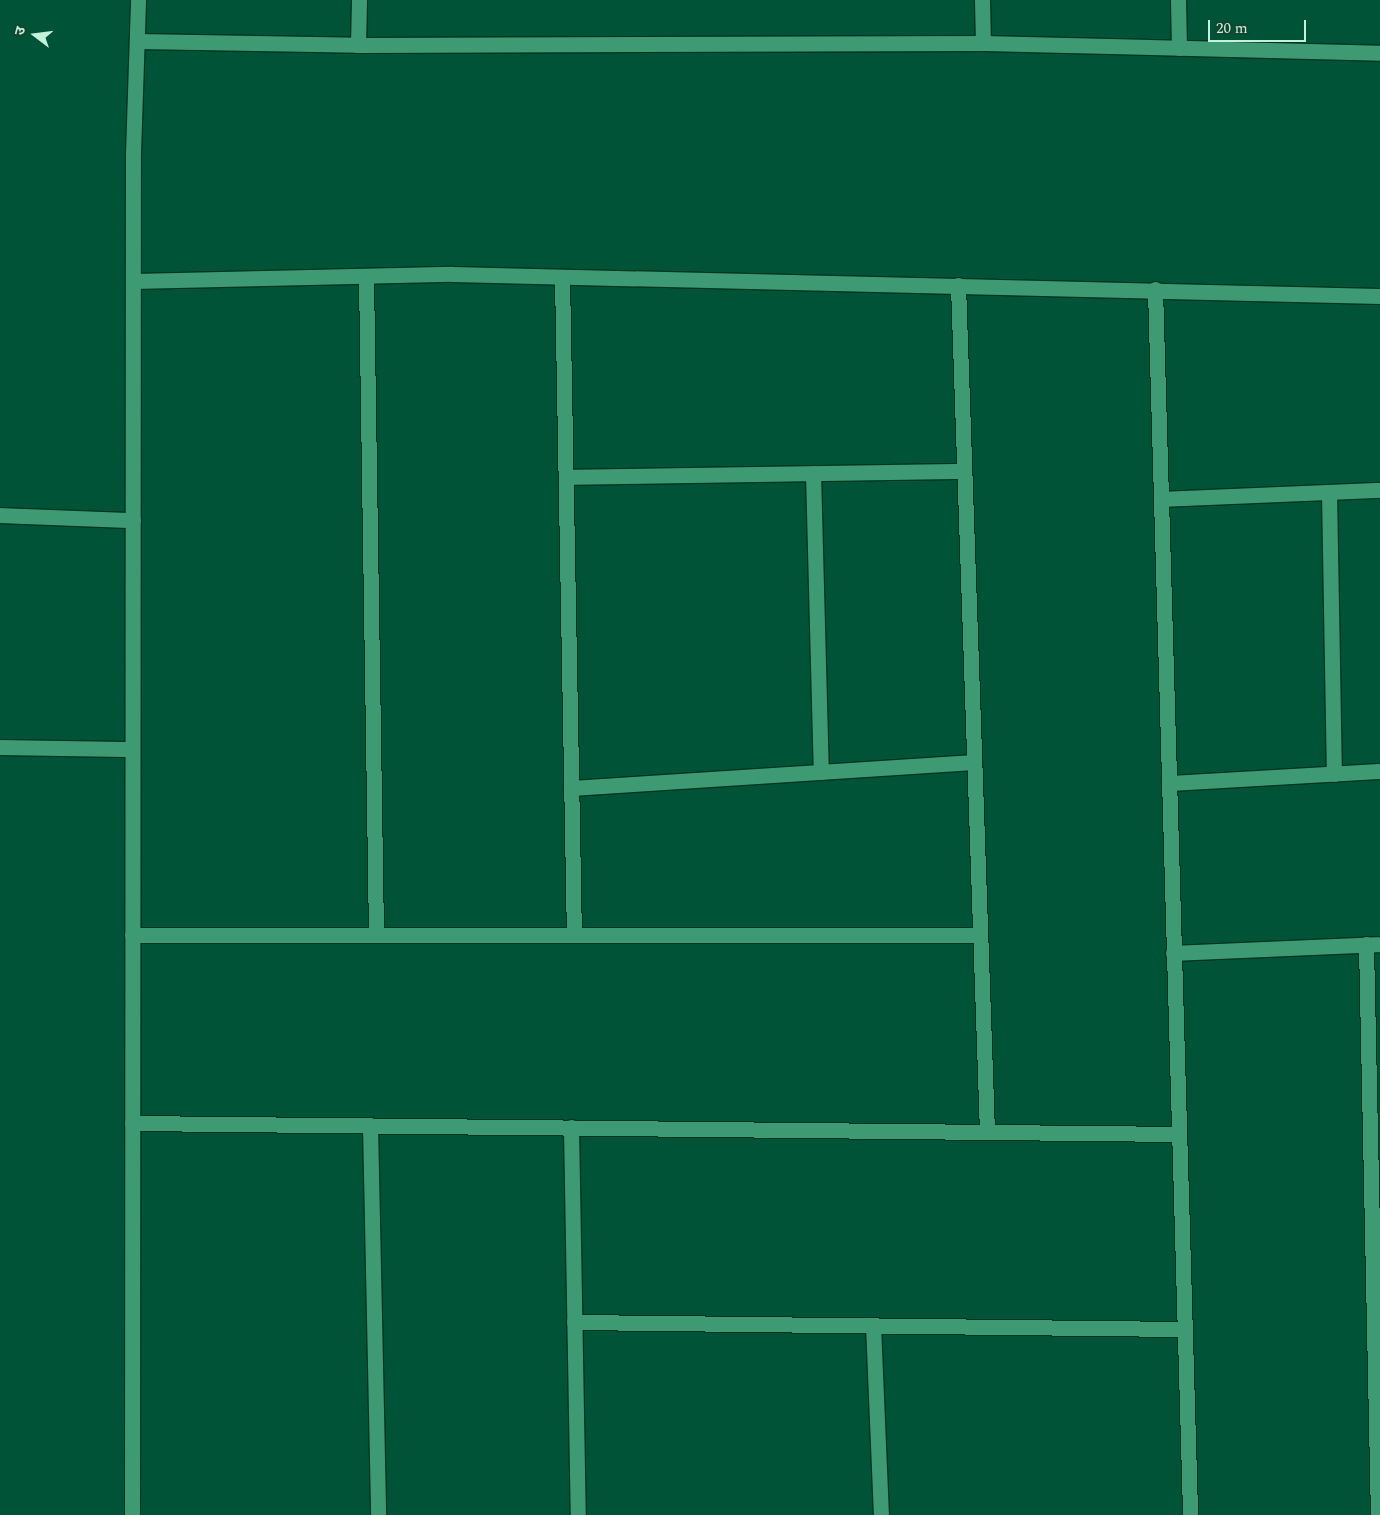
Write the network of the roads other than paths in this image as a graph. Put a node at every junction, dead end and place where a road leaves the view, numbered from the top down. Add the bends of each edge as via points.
1 (138, 0) edge
2 (358, 0) edge
3 (982, 0) edge
4 (1178, 0) edge
5 (138, 41) junction
6 (983, 43) junction
7 (358, 45) junction
8 (1178, 48) junction
9 (1380, 53) edge
10 (366, 276) junction
11 (562, 277) junction
12 (133, 281) junction
13 (958, 285) junction
14 (1155, 289) junction
15 (1380, 296) edge
16 (964, 471) junction
17 (813, 473) junction
18 (566, 477) junction
19 (1380, 490) edge
20 (1329, 492) junction
21 (1161, 499) junction
22 (0, 515) edge
23 (133, 520) junction
24 (0, 747) edge
25 (132, 750) junction
26 (974, 762) junction
27 (1380, 771) edge
28 (821, 772) junction
29 (1334, 774) junction
30 (1168, 783) junction
31 (571, 788) junction
32 (132, 935) junction
33 (574, 935) junction
34 (376, 936) junction
35 (980, 936) junction
36 (1373, 944) edge
37 (1173, 953) junction
38 (1375, 1122) edge
39 (132, 1123) junction
40 (370, 1125) junction
41 (571, 1127) junction
42 (987, 1131) junction
43 (1178, 1134) junction
44 (574, 1322) junction
45 (873, 1326) junction
46 (1184, 1329) junction
47 (1377, 1329) edge
48 (132, 1515) edge
49 (378, 1515) edge
50 (578, 1515) edge
51 (881, 1515) edge
52 (1190, 1515) edge
53 (1378, 1515) edge

1 - 5 street
2 - 7 street
3 - 6 street
4 - 8 street
5 - 7 street
5 - 12 street
6 - 7 street
6 - 8 street
8 - 9 street
10 - 11 street
10 - 12 street
10 - 34 street
11 - 13 street
11 - 18 street
12 - 23 street
13 - 14 street
13 - 16 street
14 - 15 street
14 - 21 street
16 - 17 street
16 - 26 street
17 - 18 street
17 - 28 street
18 - 31 street
19 - 20 street
20 - 21 street
20 - 29 street
21 - 30 street
22 - 23 street
23 - 25 street
24 - 25 street
25 - 32 street
26 - 28 street
26 - 35 street
27 - 29 street
28 - 31 street
29 - 30 street
30 - 37 street
31 - 33 street
32 - 34 street
32 - 39 street
33 - 34 street
33 - 35 street
35 - 42 street
36 - 37 street
36 - 38 street
37 - 43 street
38 - 47 street
39 - 40 street
39 - 48 street
40 - 41 street
40 - 49 street
41 - 42 street
41 - 44 street
42 - 43 street
43 - 46 street
44 - 45 street
44 - 50 street
45 - 46 street
45 - 51 street
46 - 52 street
47 - 53 street

